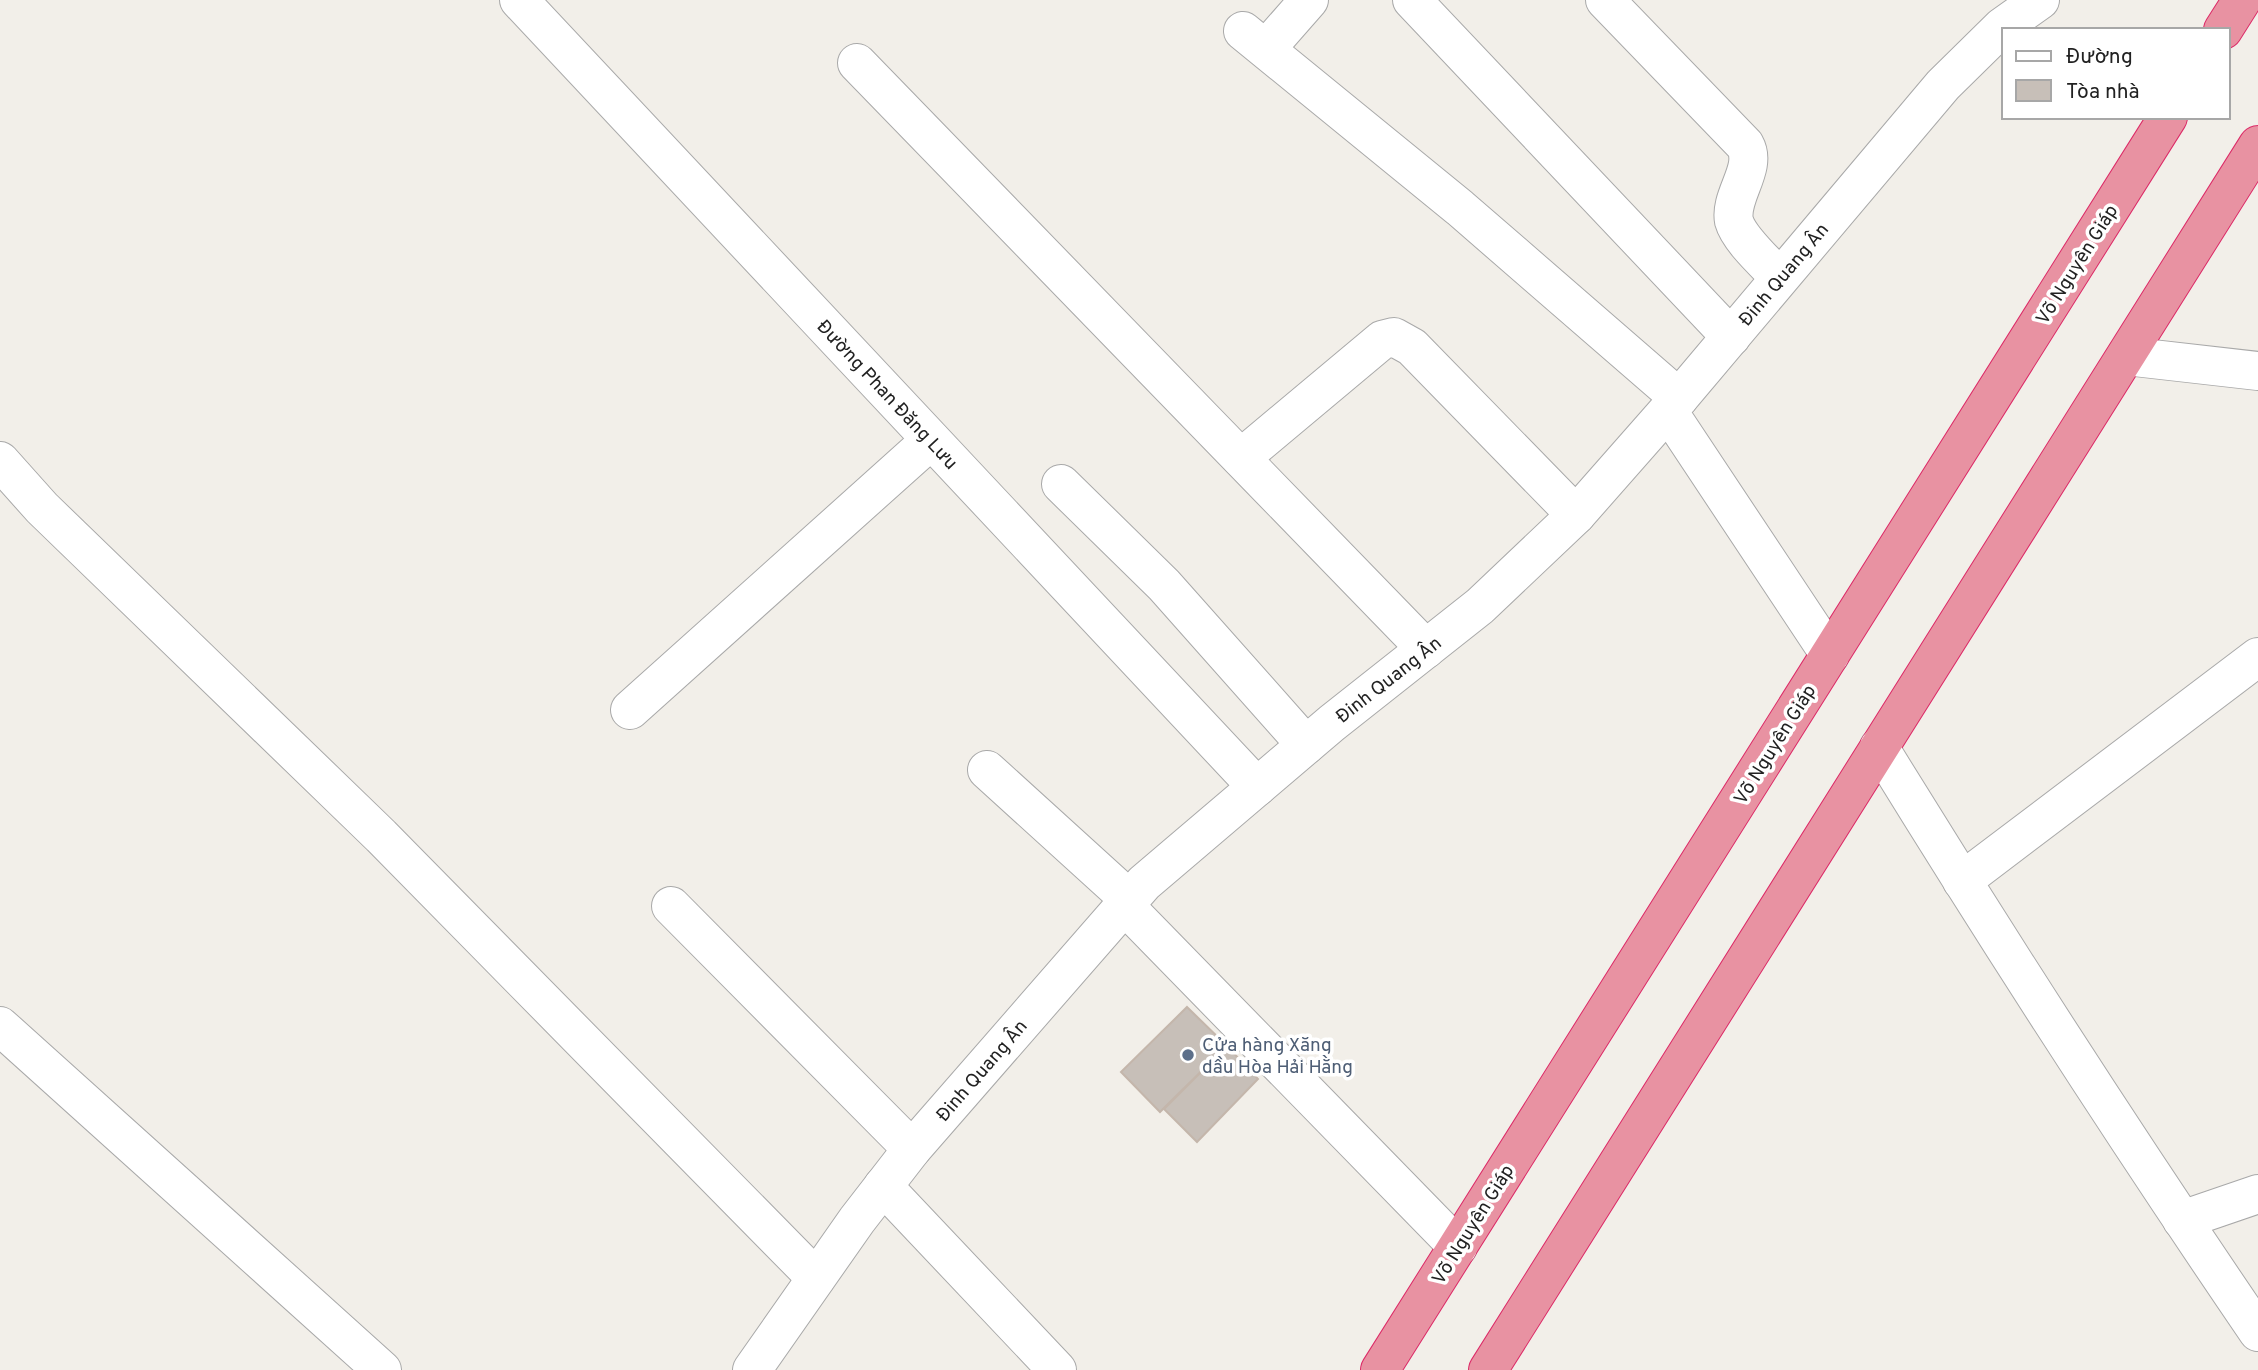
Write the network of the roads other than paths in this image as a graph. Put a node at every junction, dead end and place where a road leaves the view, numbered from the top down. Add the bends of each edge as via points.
1 (519, 0) edge
2 (1309, 0) edge
3 (1412, 0) edge
4 (1605, 0) edge
5 (2040, 0) edge
6 (2242, 0) edge
7 (2224, 28) edge
8 (857, 63) dead end
9 (2167, 119) edge
10 (2258, 145) edge
11 (1779, 277) junction
12 (1731, 337) junction
13 (2126, 356) junction
14 (2258, 371) edge
15 (1673, 404) junction
16 (931, 440) junction
17 (1241, 458) junction
18 (0, 461) edge
19 (1061, 484) dead end
20 (1576, 515) junction
21 (1426, 649) junction
22 (1830, 655) junction
23 (2258, 657) edge
24 (630, 710) dead end
25 (1306, 745) junction
26 (1879, 747) junction
27 (987, 770) dead end
28 (1257, 787) junction
29 (1962, 881) junction
30 (1126, 902) junction
31 (671, 906) dead end
32 (0, 1026) edge
33 (912, 1149) junction
34 (883, 1186) junction
35 (2258, 1194) edge
36 (2182, 1220) junction
37 (1458, 1247) junction
38 (816, 1278) junction
39 (2258, 1332) edge
40 (382, 1370) edge
41 (752, 1370) edge
42 (1058, 1370) edge
43 (1380, 1370) edge
44 (1488, 1370) edge

1 - 16 street, Đường Phan Đăng Lưu
2 - 15 street via 1255,40 1460,208
3 - 12 street
4 - 11 street via 1745,145 1747,165 1734,220
5 - 11 street, Đinh Quang Ân via 2002,27 1943,85
6 - 7 highway
8 - 17 street
9 - 22 highway, Võ Nguyên Giáp
10 - 13 highway
11 - 12 street, Đinh Quang Ân
12 - 15 street, Đinh Quang Ân
13 - 14 street
13 - 26 highway
15 - 20 street, Đinh Quang Ân
15 - 22 street
16 - 24 street
16 - 28 street, Đường Phan Đăng Lưu
17 - 20 street via 1382,340 1394,337 1412,347
17 - 21 street
18 - 38 street via 42,508 382,836
19 - 25 street via 1164,585
20 - 21 street, Đinh Quang Ân via 1480,606
21 - 25 street, Đinh Quang Ân
22 - 37 highway, Võ Nguyên Giáp
23 - 29 street
25 - 28 street, Đinh Quang Ân
26 - 29 street
26 - 44 highway
27 - 30 street
28 - 30 street, Đinh Quang Ân
29 - 36 street
30 - 33 street, Đinh Quang Ân
30 - 37 street
31 - 33 street
32 - 40 street
33 - 34 street, Đinh Quang Ân
34 - 38 street, Đinh Quang Ân
34 - 42 street
35 - 36 street
36 - 39 street
37 - 43 highway, Võ Nguyên Giáp
38 - 41 street, Đinh Quang Ân

